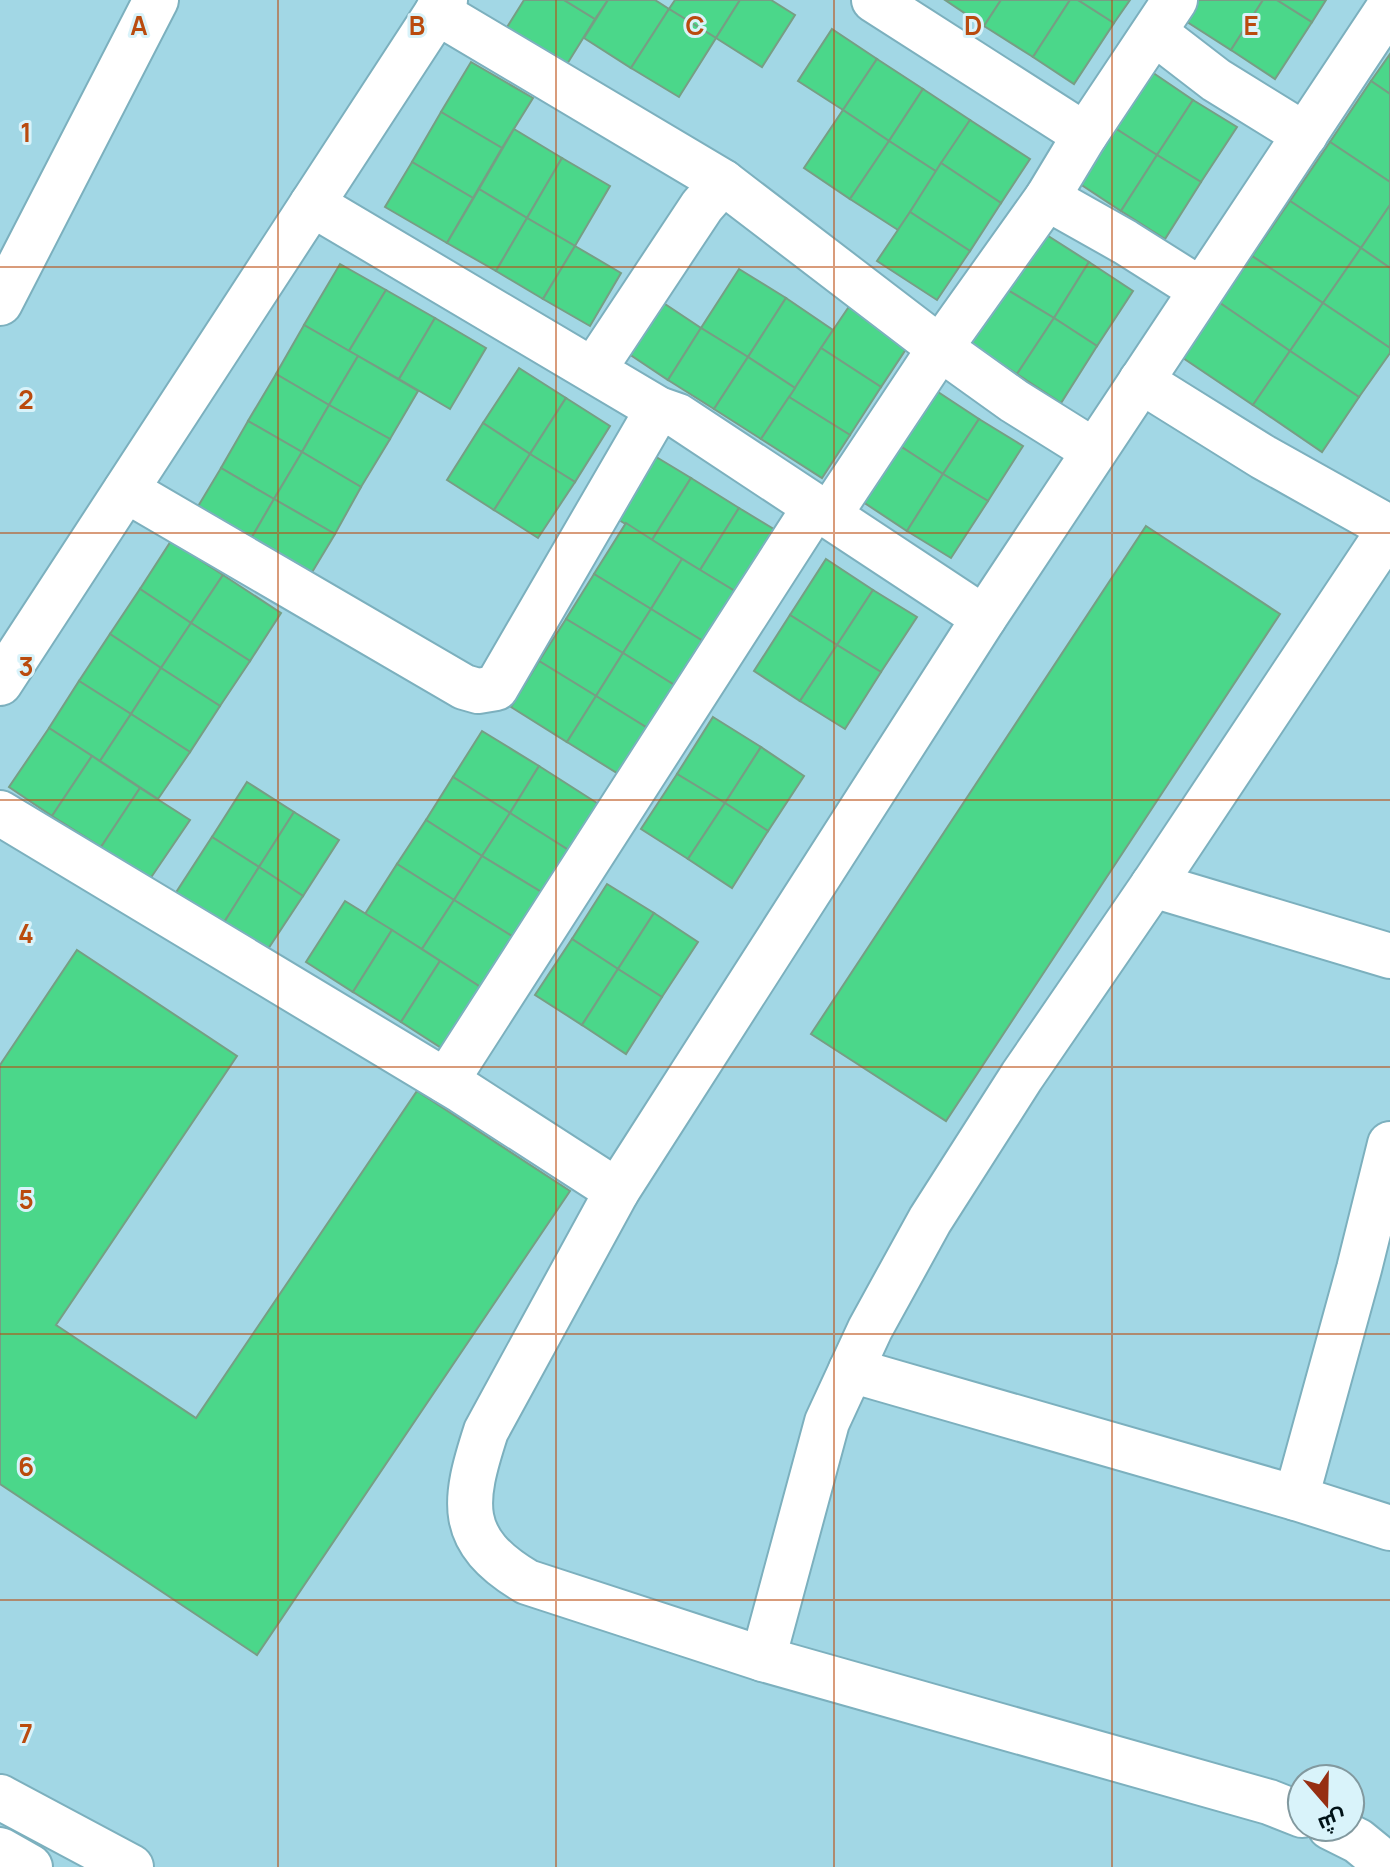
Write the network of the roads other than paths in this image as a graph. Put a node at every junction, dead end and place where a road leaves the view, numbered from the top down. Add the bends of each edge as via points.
1 (156, 0) edge
2 (441, 6) edge
3 (897, 6) edge
4 (1390, 6) edge
5 (1165, 16) edge
6 (1085, 135) junction
7 (1305, 135) junction
8 (723, 182) junction
9 (1047, 198) junction
10 (312, 204) junction
11 (1201, 290) junction
12 (0, 303) edge
13 (940, 348) junction
14 (594, 369) junction
15 (1141, 381) junction
16 (658, 409) junction
17 (1094, 451) junction
18 (126, 490) junction
19 (822, 511) junction
20 (1390, 528) edge
21 (984, 618) junction
22 (0, 683) edge
23 (0, 813) edge
24 (1153, 885) junction
25 (1390, 956) edge
26 (446, 1081) junction
27 (1390, 1144) edge
28 (617, 1191) junction
29 (1374, 1274) edge
30 (851, 1370) junction
31 (1296, 1498) junction
32 (1390, 1528) edge
33 (763, 1659) junction
34 (0, 1797) edge
35 (1286, 1809) edge
36 (1360, 1843) edge
37 (0, 1850) edge
38 (30, 1867) edge
39 (131, 1867) edge
40 (1390, 1867) edge

1 - 12 main road
2 - 8 main road
2 - 10 main road
3 - 6 main road
4 - 7 main road
5 - 6 main road
5 - 7 main road via 1216,80
6 - 9 main road
7 - 11 main road
8 - 13 main road
8 - 14 main road
9 - 11 main road
9 - 13 main road
10 - 14 main road
10 - 18 main road
11 - 15 main road
13 - 17 main road
13 - 19 main road
14 - 16 main road
15 - 17 main road
15 - 20 main road
16 - 18 main road via 496,688 478,691
16 - 19 main road via 678,416
17 - 21 main road
18 - 22 main road
19 - 21 main road
19 - 26 main road
20 - 24 main road
21 - 28 main road
23 - 26 main road
24 - 25 main road
24 - 30 main road via 930,1220
26 - 28 main road
27 - 29 main road
28 - 33 main road via 486,1431 473,1470 470,1517 477,1539 508,1571 527,1582
29 - 31 main road
30 - 31 main road
30 - 33 main road via 827,1422
31 - 32 main road
33 - 35 main road
34 - 39 main road
36 - 40 main road
37 - 38 main road

